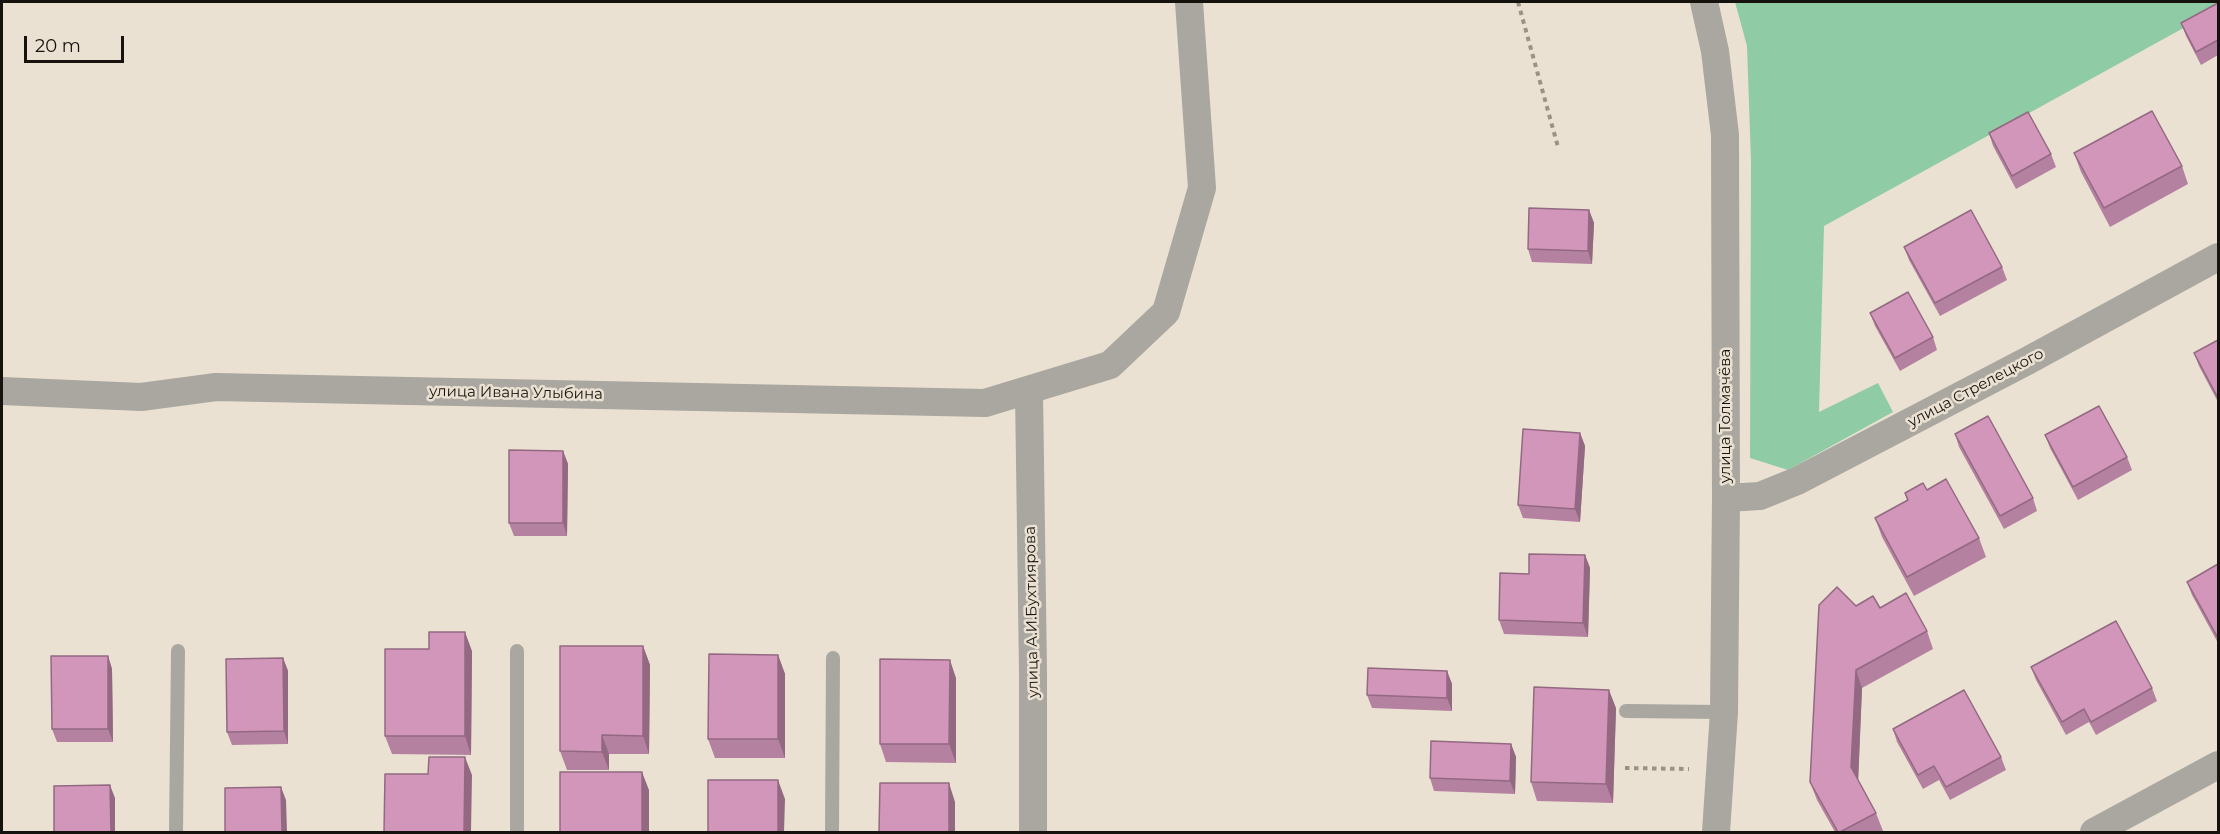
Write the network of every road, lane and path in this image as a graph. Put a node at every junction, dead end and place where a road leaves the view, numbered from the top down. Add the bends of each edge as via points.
1 (1189, 2) edge
2 (1518, 2) edge
3 (1704, 2) edge
4 (1558, 147) dead end
5 (2218, 257) edge
6 (2, 391) edge
7 (1029, 391) junction
8 (1726, 498) junction
9 (178, 651) dead end
10 (518, 651) dead end
11 (833, 658) dead end
12 (1626, 711) dead end
13 (1724, 712) junction
14 (2218, 765) edge
15 (1625, 768) dead end
16 (1719, 770) junction
17 (176, 832) edge
18 (517, 832) edge
19 (832, 832) edge
20 (1033, 832) edge
21 (1716, 832) edge
22 (2094, 832) edge

1 - 7 street, улица Ивана Улыбина via 1202,188 1166,312 1110,365
2 - 4 path
3 - 8 street, улица Толмачёва via 1715,51 1725,135
5 - 8 street, улица Стрелецкого via 1797,482 1760,496
6 - 7 street, улица Ивана Улыбина via 141,397 216,387 985,403
7 - 20 street, улица А.И.Бухтиярова
8 - 13 street, улица Толмачёва
9 - 17 lane
10 - 18 lane
11 - 19 lane
12 - 13 lane
13 - 16 street, улица Толмачёва
14 - 22 street
15 - 16 path
16 - 21 street, улица Толмачёва

